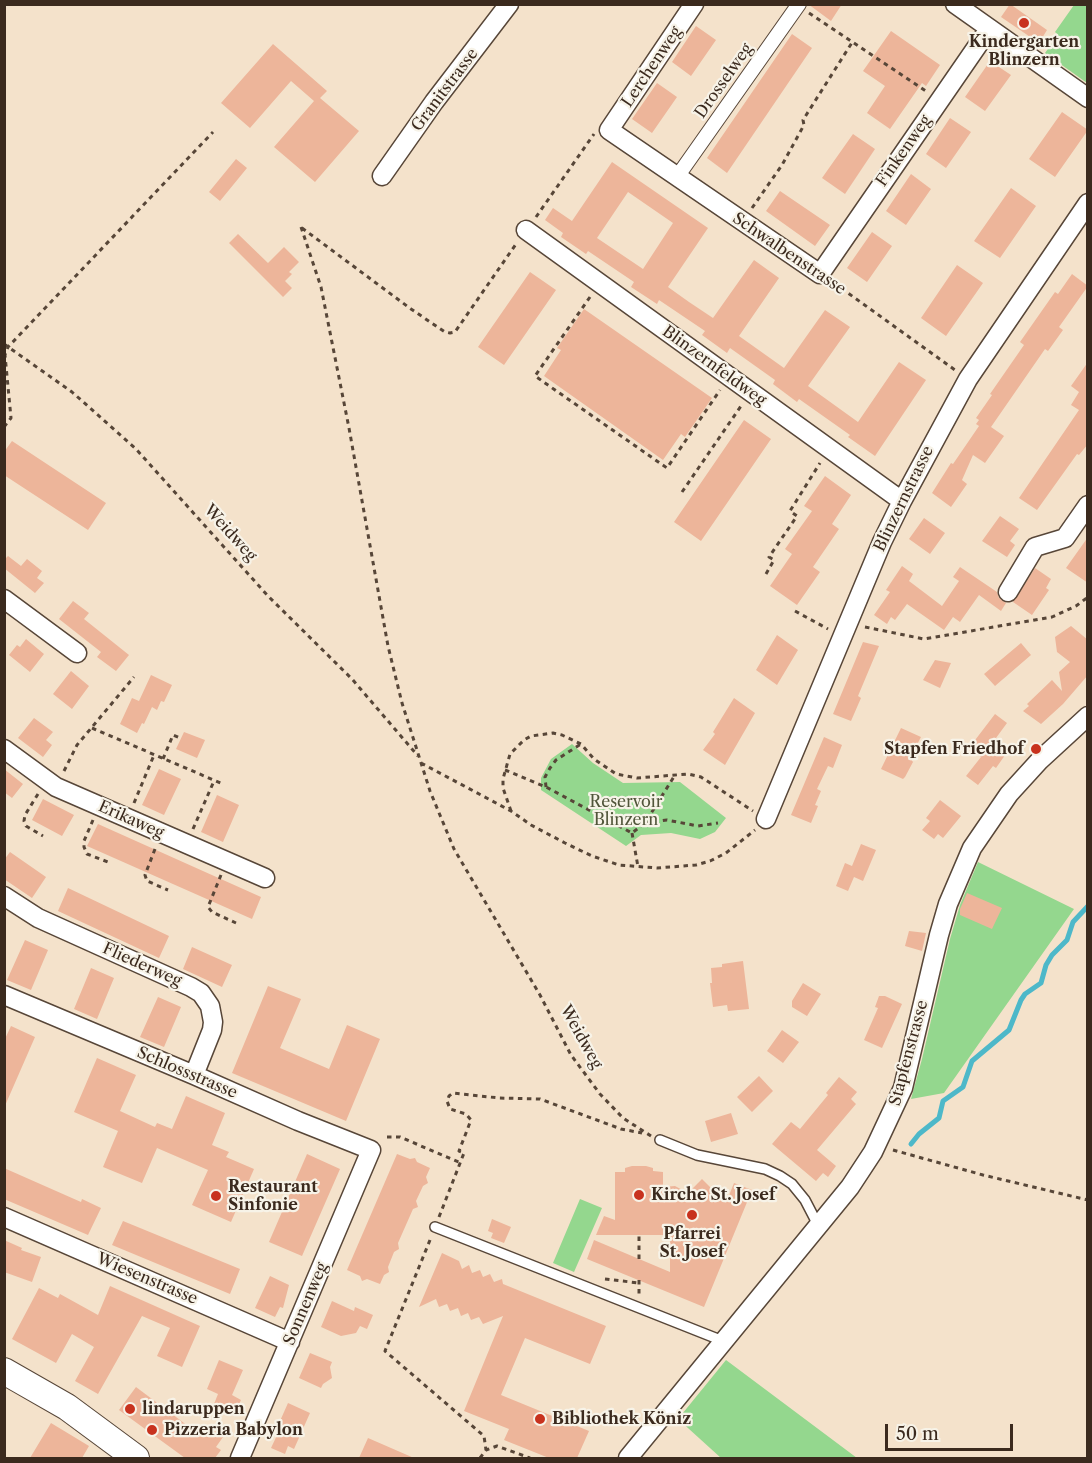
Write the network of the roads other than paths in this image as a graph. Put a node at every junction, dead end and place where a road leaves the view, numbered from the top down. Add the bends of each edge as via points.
1 (509, 4) edge
2 (694, 4) edge
3 (955, 4) edge
4 (798, 5) edge
5 (989, 29) junction
6 (1088, 98) edge
7 (609, 130) joint
8 (382, 176) dead end
9 (677, 177) junction
10 (1088, 202) edge
11 (526, 230) road end
12 (820, 274) joint
13 (902, 501) junction
14 (1088, 505) edge
15 (1008, 592) dead end
16 (4, 599) edge
17 (77, 653) dead end
18 (1088, 716) edge
19 (4, 749) edge
20 (766, 819) road end
21 (265, 878) dead end
22 (4, 896) edge
23 (4, 995) edge
24 (194, 1075) junction
25 (660, 1140) road end
26 (371, 1150) joint
27 (4, 1218) edge
28 (818, 1225) junction
29 (435, 1227) road end
30 (290, 1341) junction
31 (723, 1341) junction
32 (4, 1371) edge
33 (136, 1458) edge
34 (240, 1458) edge
35 (628, 1458) edge

1 - 8 street, Granitstrasse
2 - 7 street, Lerchenweg
3 - 5 street
4 - 9 street, Drosselweg
5 - 6 street
5 - 12 street, Finkenweg
7 - 9 street, Schwalbenstrasse
9 - 12 street, Schwalbenstrasse
10 - 13 street, Blinzernstrasse via 968,379
11 - 13 street, Blinzernfeldweg
13 - 20 street, Blinzernstrasse
14 - 15 street via 1065,538 1035,547
16 - 17 street
18 - 28 street, Stapfenstrasse via 1009,794 972,848 939,934 903,1088 878,1144
19 - 21 street, Erikaweg via 51,784
22 - 24 street, Fliederweg via 38,918 201,993 210,1006 213,1022
23 - 24 street, Schlossstrasse
24 - 26 street, Schlossstrasse
25 - 28 lane via 697,1155 765,1169 780,1176 805,1200
26 - 30 street, Sonnenweg
27 - 30 street, Wiesenstrasse
28 - 31 street, Stapfenstrasse
29 - 31 lane
30 - 34 street, Sonnenweg
31 - 35 street, Stapfenstrasse
32 - 33 main road via 67,1407

